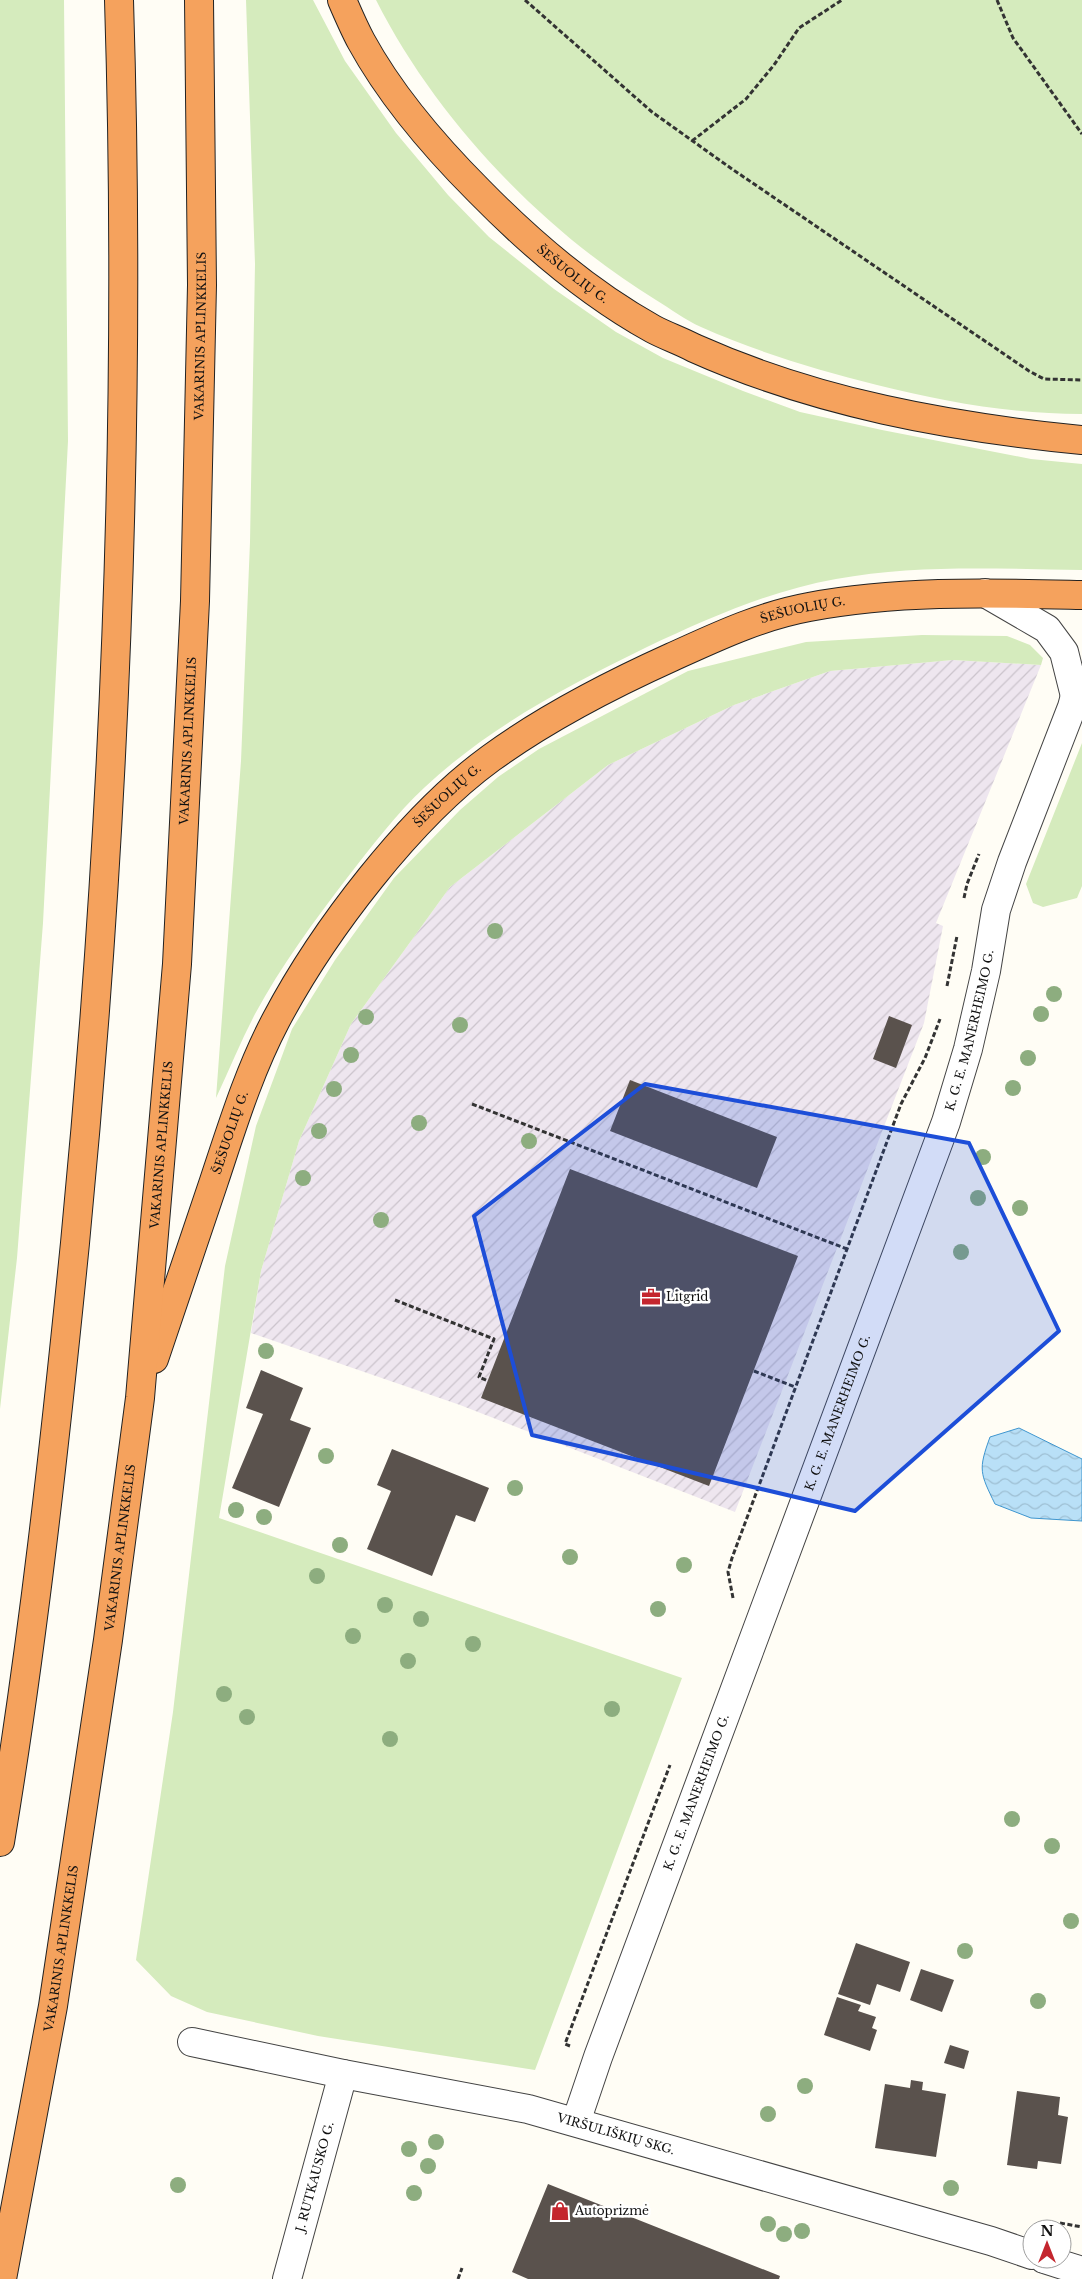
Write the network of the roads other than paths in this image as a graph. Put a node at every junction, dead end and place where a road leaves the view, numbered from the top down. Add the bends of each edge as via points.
1 (119, 0) edge
2 (199, 0) edge
3 (342, 0) edge
4 (1082, 440) edge
5 (985, 593) junction
6 (1082, 595) edge
7 (1078, 690) edge
8 (140, 1398) junction
9 (0, 1842) edge
10 (192, 2042) dead end
11 (343, 2074) junction
12 (576, 2122) junction
13 (1022, 2252) edge
14 (2, 2279) edge
15 (287, 2279) edge

1 - 9 highway via 123,116 124,396 111,750 92,1060 61,1381
2 - 8 highway, VAKARINIS APLINKKELIS via 202,285 195,601 177,964
3 - 4 highway, ŠEŠUOLIŲ G. via 361,42 405,108 442,154 556,263 603,298 654,329 722,360 825,395 959,426
5 - 6 highway, ŠEŠUOLIŲ G.
5 - 7 street, K. G. E. MANERHEIMO G. via 1047,629 1064,652
5 - 8 highway, ŠEŠUOLIŲ G. via 922,593 864,599 807,607 748,623 637,673 561,714 491,758 432,809 370,880 331,933 276,1020 244,1091
7 - 12 street, K. G. E. MANERHEIMO G. via 996,910 968,1049 946,1122
8 - 14 highway, VAKARINIS APLINKKELIS via 108,1640 53,2006
10 - 11 street, VIRŠULIŠKIŲ SKG.
11 - 12 street, VIRŠULIŠKIŲ SKG. via 528,2109
11 - 15 street, J. RUTKAUSKO G.
12 - 13 street, VIRŠULIŠKIŲ SKG.

